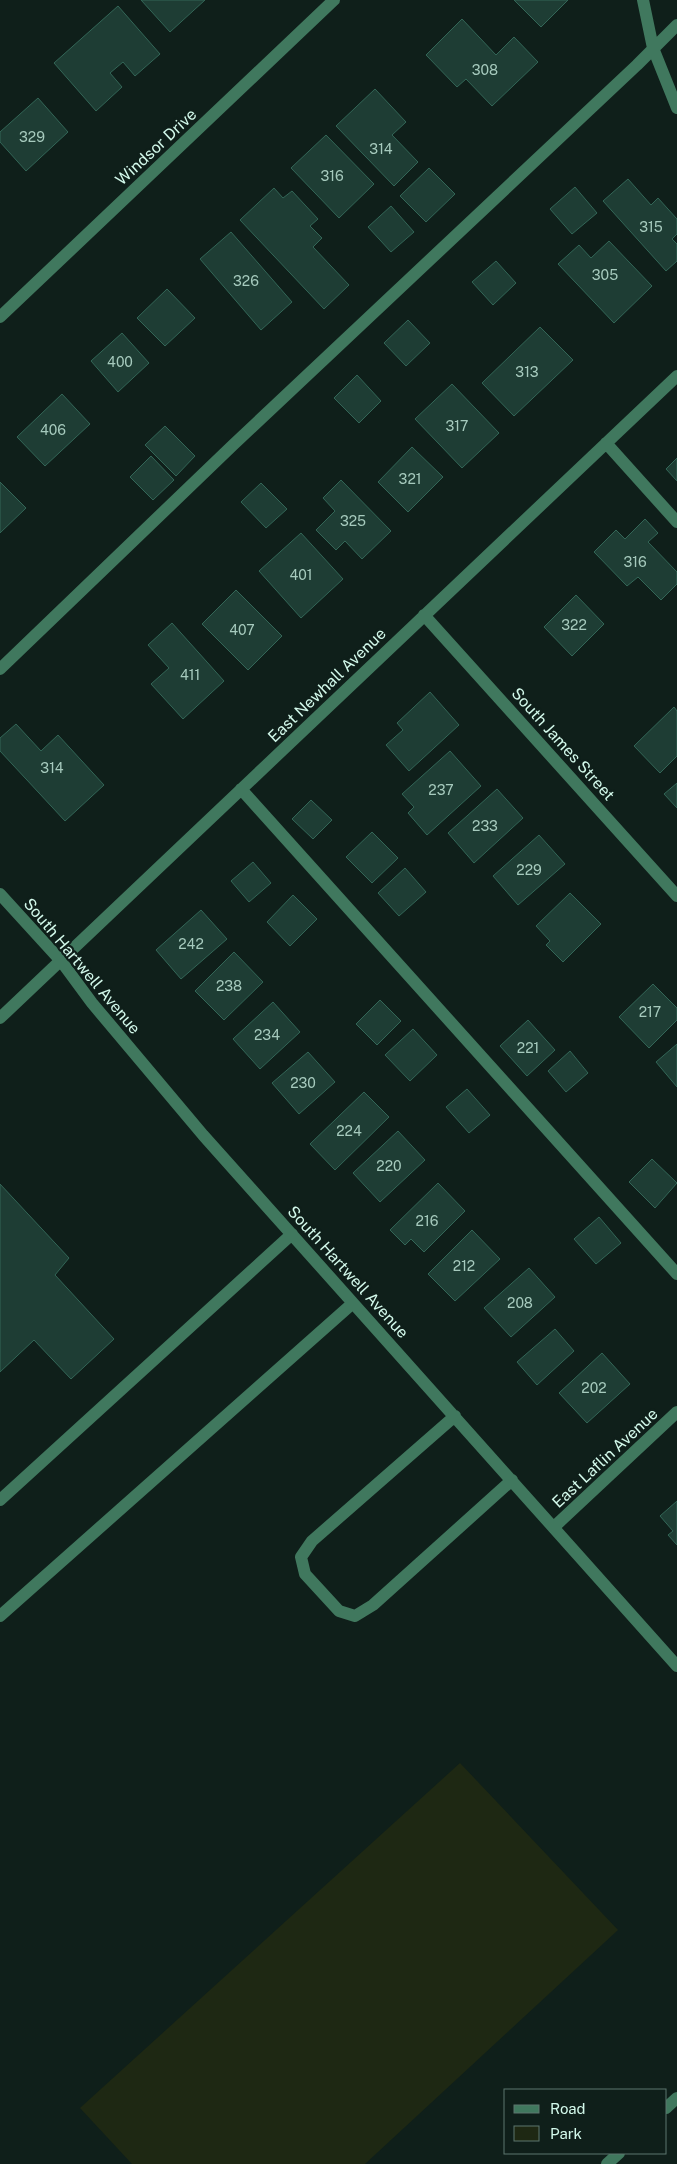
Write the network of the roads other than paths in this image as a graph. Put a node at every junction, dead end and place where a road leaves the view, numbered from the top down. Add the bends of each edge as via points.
1 (334, 0) edge
2 (643, 0) edge
3 (677, 25) edge
4 (653, 48) junction
5 (677, 108) edge
6 (0, 317) edge
7 (677, 376) edge
8 (606, 443) junction
9 (677, 522) edge
10 (424, 615) junction
11 (0, 669) edge
12 (241, 789) junction
13 (0, 894) edge
14 (677, 896) edge
15 (61, 961) junction
16 (0, 1018) edge
17 (292, 1234) junction
18 (677, 1274) edge
19 (354, 1303) junction
20 (677, 1412) edge
21 (455, 1416) junction
22 (512, 1480) junction
23 (0, 1500) edge
24 (554, 1527) junction
25 (0, 1616) edge
26 (677, 1666) edge
27 (677, 2098) edge
28 (667, 2107) edge
29 (618, 2154) edge
30 (607, 2164) edge

1 - 6 street, Windsor Drive
2 - 4 street
3 - 4 street
4 - 5 street
4 - 11 street
7 - 8 street, East Newhall Avenue
8 - 9 street
8 - 10 street, East Newhall Avenue
10 - 12 street, East Newhall Avenue
10 - 14 street, South James Street
12 - 15 street, East Newhall Avenue
12 - 18 street
13 - 15 street, South Hartwell Avenue
15 - 16 street, East Newhall Avenue
15 - 17 street, South Hartwell Avenue via 98,1011
17 - 19 street, South Hartwell Avenue
17 - 23 street
19 - 21 street, South Hartwell Avenue
19 - 25 street
20 - 24 street, East Laflin Avenue
21 - 22 street, South Hartwell Avenue
21 - 22 street via 312,1541 301,1557 305,1574 339,1611 355,1616 374,1605
22 - 24 street, South Hartwell Avenue
24 - 26 street, South Hartwell Avenue
27 - 28 street
29 - 30 street

